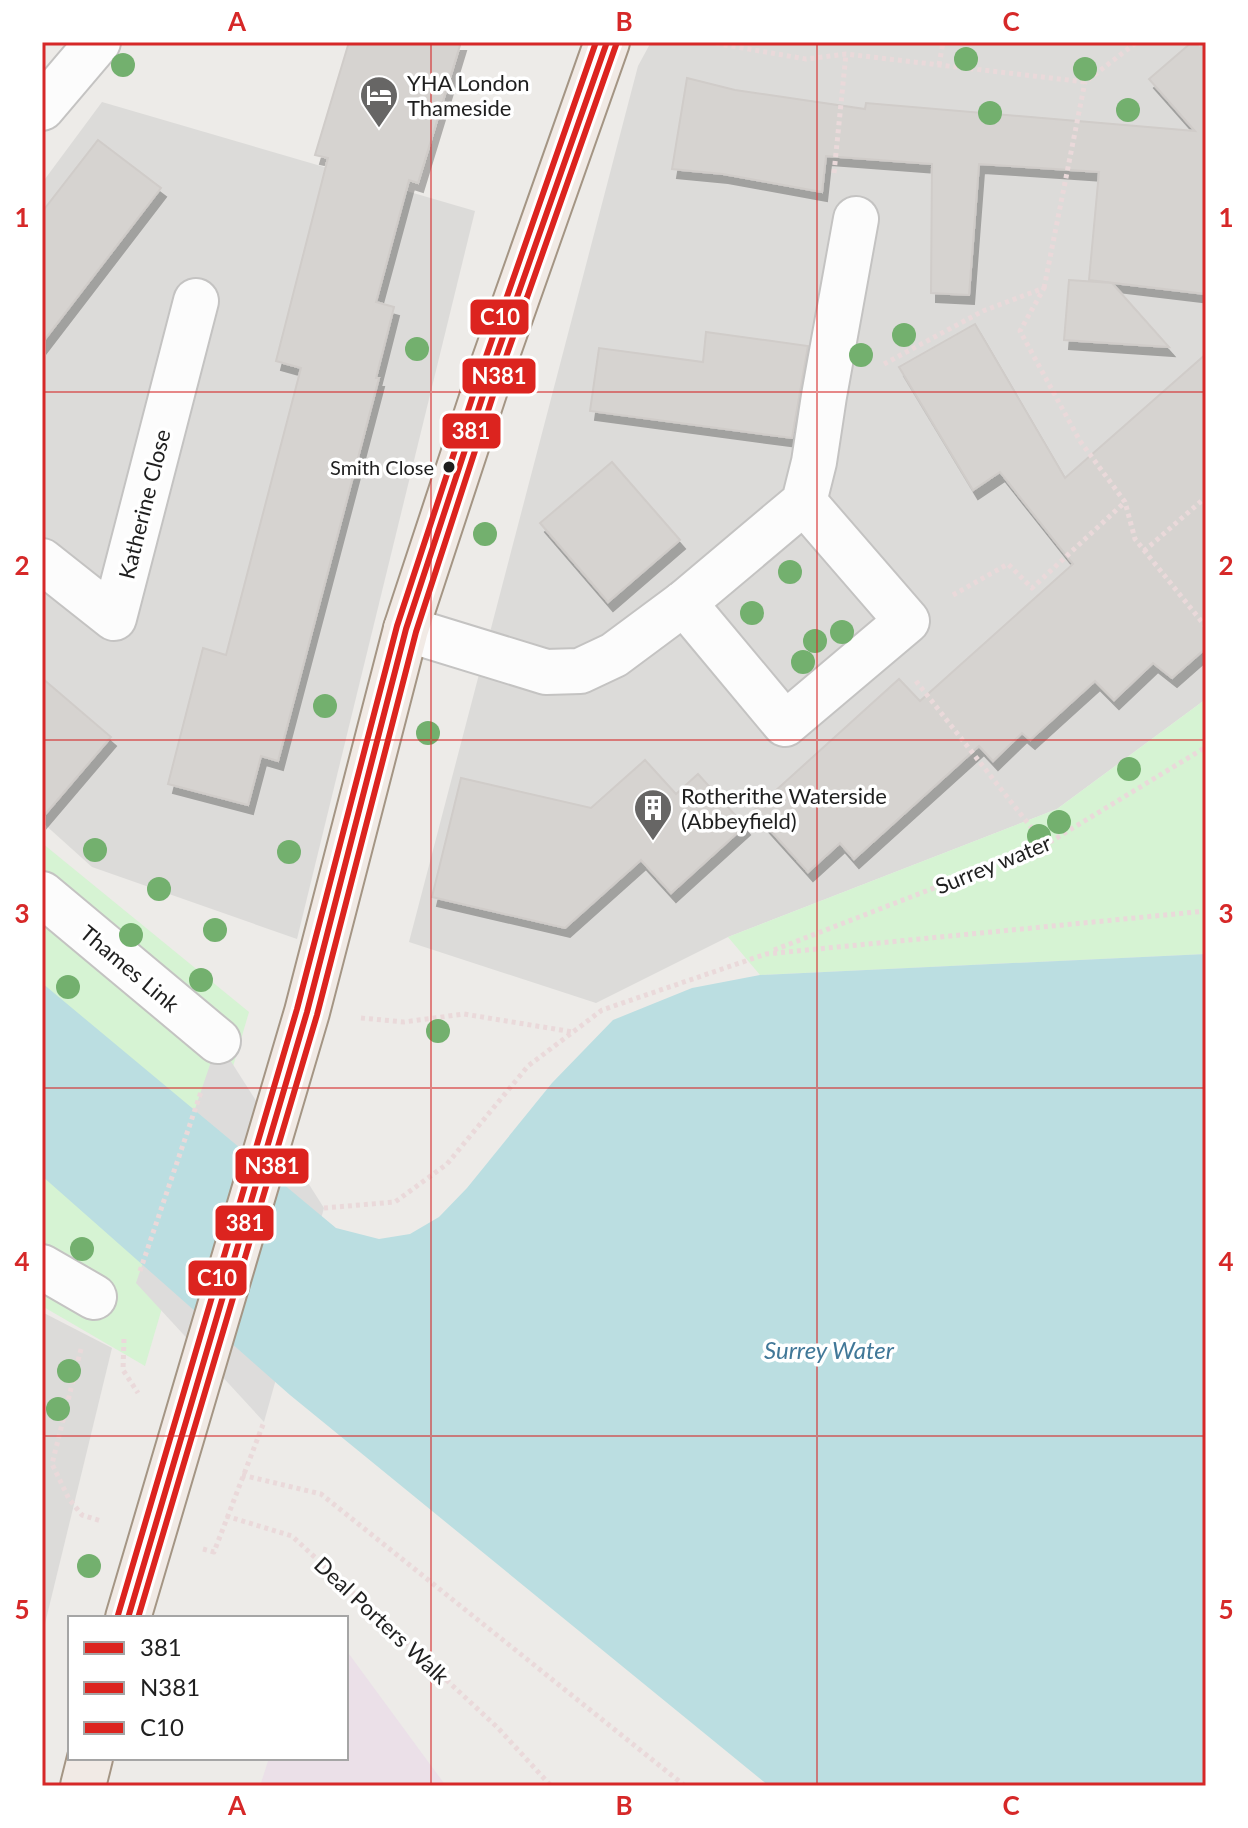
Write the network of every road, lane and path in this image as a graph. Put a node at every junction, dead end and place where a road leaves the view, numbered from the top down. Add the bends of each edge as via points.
1 (98, 42) edge
2 (607, 42) edge
3 (708, 42) edge
4 (943, 42) edge
5 (1137, 42) edge
6 (1199, 42) edge
7 (1206, 50) edge
8 (846, 54) junction
9 (939, 65) junction
10 (1085, 82) junction
11 (42, 108) edge
12 (833, 180) dead end
13 (856, 219) dead end
14 (1044, 288) junction
15 (196, 301) dead end
16 (824, 396) junction
17 (1206, 497) edge
18 (804, 502) junction
19 (1125, 502) junction
20 (1144, 551) junction
21 (42, 561) edge
22 (684, 603) junction
23 (907, 621) junction
24 (1206, 627) edge
25 (406, 629) junction
26 (1206, 747) edge
27 (1045, 845) junction
28 (42, 894) edge
29 (1206, 911) edge
30 (766, 954) junction
31 (353, 1017) dead end
32 (574, 1032) junction
33 (218, 1041) joint
34 (324, 1208) dead end
35 (42, 1267) edge
36 (136, 1283) dead end
37 (94, 1297) joint
38 (264, 1422) dead end
39 (242, 1475) junction
40 (82, 1515) dead end
41 (226, 1516) junction
42 (171, 1540) junction
43 (129, 1616) edge
44 (90, 1760) edge
45 (83, 1786) edge
46 (551, 1786) edge
47 (685, 1786) edge

1 - 11 street
2 - 25 main road
3 - 8 path via 806,59
4 - 9 path
5 - 10 path
6 - 7 path
8 - 9 path
8 - 12 path
9 - 10 path
10 - 14 path
13 - 16 street
14 - 16 path via 983,311
14 - 19 path via 1020,331 1080,441
15 - 21 street, Katherine Close via 114,618
16 - 18 street
17 - 20 path
18 - 22 street
18 - 23 street
19 - 20 path via 1135,539
19 - 23 path via 1032,588 1008,564
20 - 24 path
22 - 23 street via 785,724
22 - 25 street via 614,655 580,671 546,672
23 - 27 path via 915,680
25 - 42 main road
26 - 27 path, Surrey water
27 - 30 path, Surrey water
28 - 33 street, Thames Link
29 - 30 path
30 - 32 path via 602,1010
31 - 32 path via 404,1022 464,1014
32 - 34 path via 528,1066 447,1164 395,1202
33 - 36 path
35 - 37 street
37 - 40 path via 52,1464
38 - 39 path
39 - 41 path
39 - 47 path via 321,1494
41 - 42 path via 214,1552
41 - 46 path, Deal Porters Walk via 292,1536 498,1728
42 - 43 main road
44 - 45 main road

